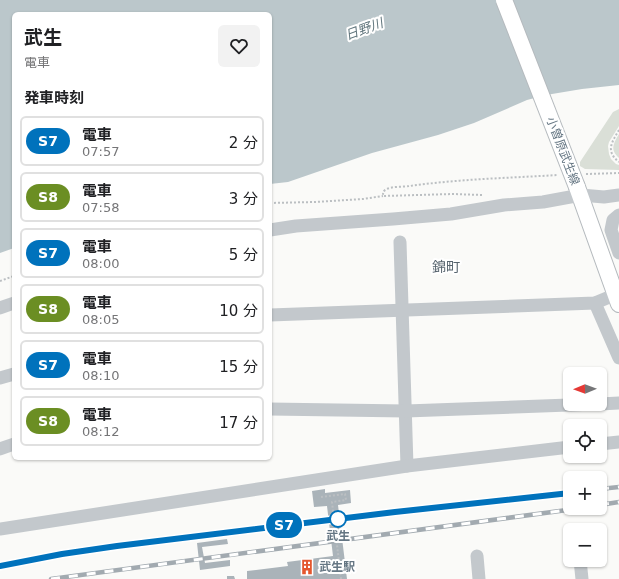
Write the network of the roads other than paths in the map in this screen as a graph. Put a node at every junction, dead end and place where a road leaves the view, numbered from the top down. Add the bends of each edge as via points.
1 (504, 0) edge
2 (581, 185) junction
3 (619, 195) edge
4 (619, 215) edge
5 (272, 230) edge
6 (400, 242) dead end
7 (619, 253) edge
8 (618, 297) edge
9 (595, 303) junction
10 (12, 304) edge
11 (0, 308) edge
12 (402, 310) junction
13 (272, 315) edge
14 (619, 358) edge
15 (12, 375) edge
16 (0, 378) edge
17 (619, 403) edge
18 (607, 404) edge
19 (563, 405) edge
20 (272, 410) edge
21 (406, 411) junction
22 (619, 442) edge
23 (607, 443) edge
24 (12, 445) edge
25 (0, 448) edge
26 (563, 448) edge
27 (407, 466) junction
28 (0, 529) edge
29 (477, 556) dead end
30 (581, 567) edge
31 (479, 579) edge
32 (582, 579) edge

1 - 2 main road, 小曽原武生線, bridge
2 - 3 street via 604,197
2 - 5 street via 543,202 504,205 451,214
2 - 8 main road, 小曽原武生線
4 - 7 street via 613,220 611,230
6 - 12 street
8 - 9 street
9 - 12 street
9 - 14 street
10 - 11 street
12 - 13 street
12 - 21 street
15 - 16 street
17 - 18 street
19 - 21 street
20 - 21 street
21 - 27 street
22 - 23 street
24 - 25 street
26 - 27 street
27 - 28 street
29 - 31 street
30 - 32 street

